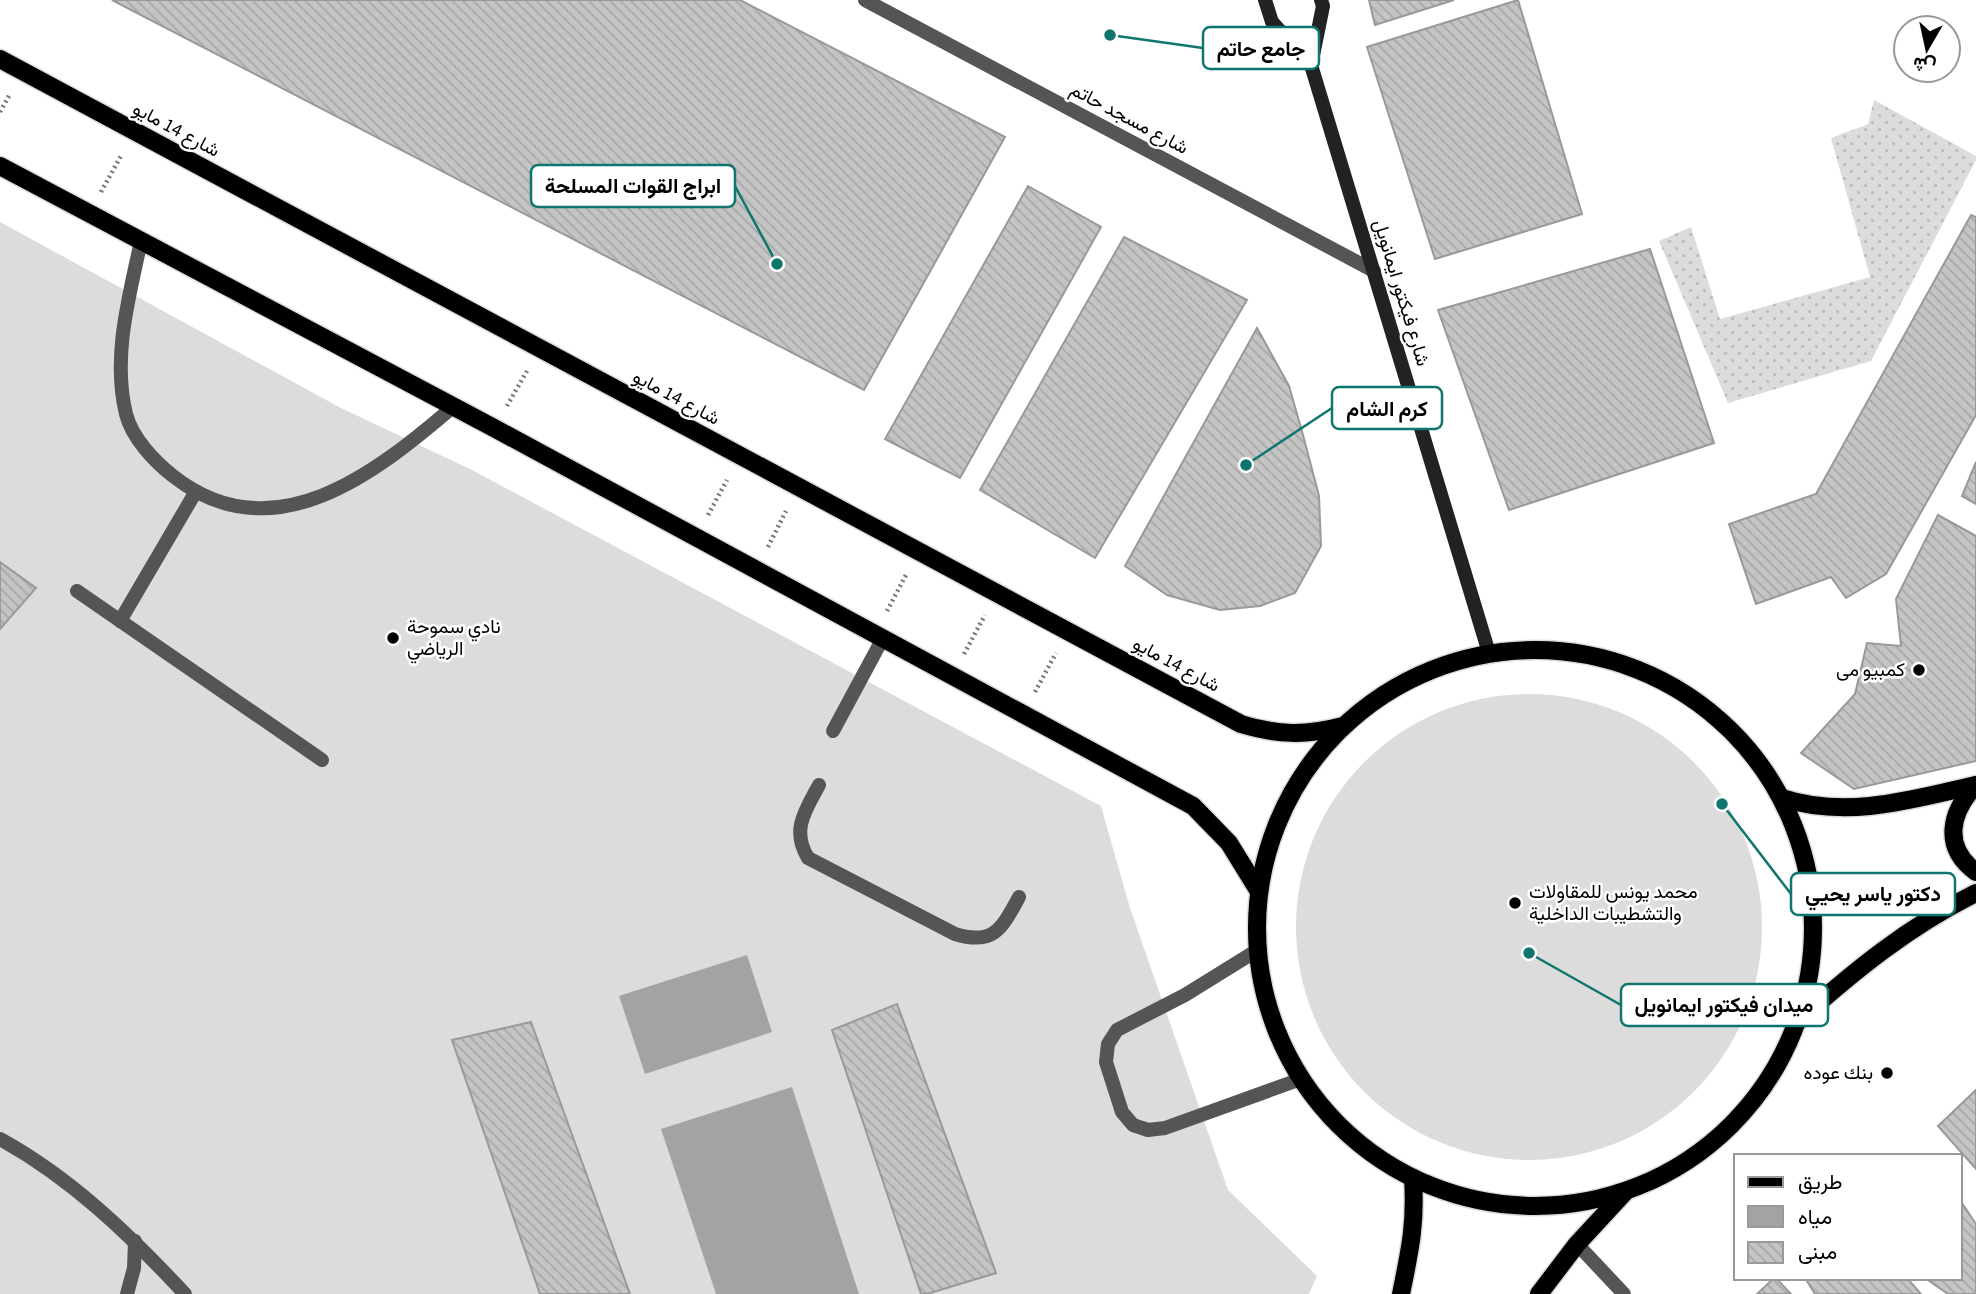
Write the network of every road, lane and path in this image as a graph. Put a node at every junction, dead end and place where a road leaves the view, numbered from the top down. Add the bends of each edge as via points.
1 (865, 0) edge
2 (1265, 0) edge
3 (1321, 0) edge
4 (0, 60) edge
5 (1311, 65) junction
6 (135, 132) junction
7 (0, 166) edge
8 (89, 212) junction
9 (141, 241) junction
10 (1374, 271) junction
11 (540, 349) junction
12 (454, 406) junction
13 (494, 428) junction
14 (739, 456) junction
15 (798, 487) junction
16 (195, 494) junction
17 (697, 538) junction
18 (918, 551) junction
19 (756, 570) junction
20 (77, 591) dead end
21 (998, 593) junction
22 (120, 621) junction
23 (1069, 631) junction
24 (879, 636) junction
25 (1489, 653) junction
26 (952, 676) junction
27 (1023, 714) junction
28 (1343, 726) junction
29 (833, 731) dead end
30 (322, 760) dead end
31 (819, 785) dead end
32 (1976, 785) edge
33 (1782, 798) junction
34 (1976, 872) edge
35 (1258, 890) junction
36 (1976, 893) edge
37 (1019, 897) dead end
38 (1256, 951) junction
39 (1798, 1021) junction
40 (1301, 1079) junction
41 (0, 1139) edge
42 (1413, 1178) junction
43 (1626, 1191) junction
44 (135, 1241) junction
45 (1577, 1244) junction
46 (127, 1294) edge
47 (184, 1294) edge
48 (1401, 1294) edge
49 (1539, 1294) edge
50 (1625, 1294) edge

1 - 10 street, شارع مسجد حاتم
2 - 5 main road, شارع فيكتور ايمانويل via 1272,22
3 - 5 main road, شارع فيكتور ايمانويل
4 - 6 main road, شارع 14 مايو
5 - 10 main road, شارع فيكتور ايمانويل
6 - 8 path
6 - 11 main road, شارع 14 مايو
7 - 8 main road
8 - 9 main road
9 - 12 main road
9 - 16 street via 125,316 120,369 126,416 154,461
10 - 25 main road, شارع فيكتور ايمانويل
11 - 13 path
11 - 14 main road, شارع 14 مايو
12 - 13 main road
12 - 16 street via 395,456 297,506 245,509
13 - 17 main road
14 - 15 main road, شارع 14 مايو
14 - 17 path
15 - 18 main road, شارع 14 مايو
15 - 19 path
16 - 22 street
17 - 19 main road
18 - 21 main road, شارع 14 مايو
18 - 24 path
19 - 24 main road
20 - 22 street
21 - 23 main road, شارع 14 مايو
21 - 26 path
22 - 30 street
23 - 27 path
23 - 28 main road, شارع 14 مايو via 1241,724 1292,734
24 - 26 main road
24 - 29 street
25 - 28 main road via 1423,674 1387,692
25 - 33 main road via 1532,649 1575,653 1617,662 1656,678 1707,709 1749,749
26 - 27 main road
27 - 35 main road via 1193,806 1229,843
28 - 35 main road via 1308,765 1280,815
31 - 37 street via 798,832 808,858 971,939 988,937 1002,928
32 - 33 main road via 1850,809
32 - 34 main road via 1961,801 1953,822 1955,844 1965,864
33 - 39 main road via 1800,840 1814,927 1810,975
35 - 38 main road
36 - 39 main road via 1927,917
38 - 40 main road via 1269,1012
38 - 40 street via 1118,1030 1108,1044 1106,1062 1122,1112 1133,1125 1148,1130 1165,1128
39 - 43 main road via 1782,1057 1753,1101 1717,1139 1674,1169
40 - 42 main road via 1350,1136
41 - 44 street via 76,1190
42 - 43 main road via 1447,1192 1541,1206
42 - 48 main road via 1412,1248
43 - 45 main road
44 - 46 street
44 - 47 street
45 - 49 main road
45 - 50 street

